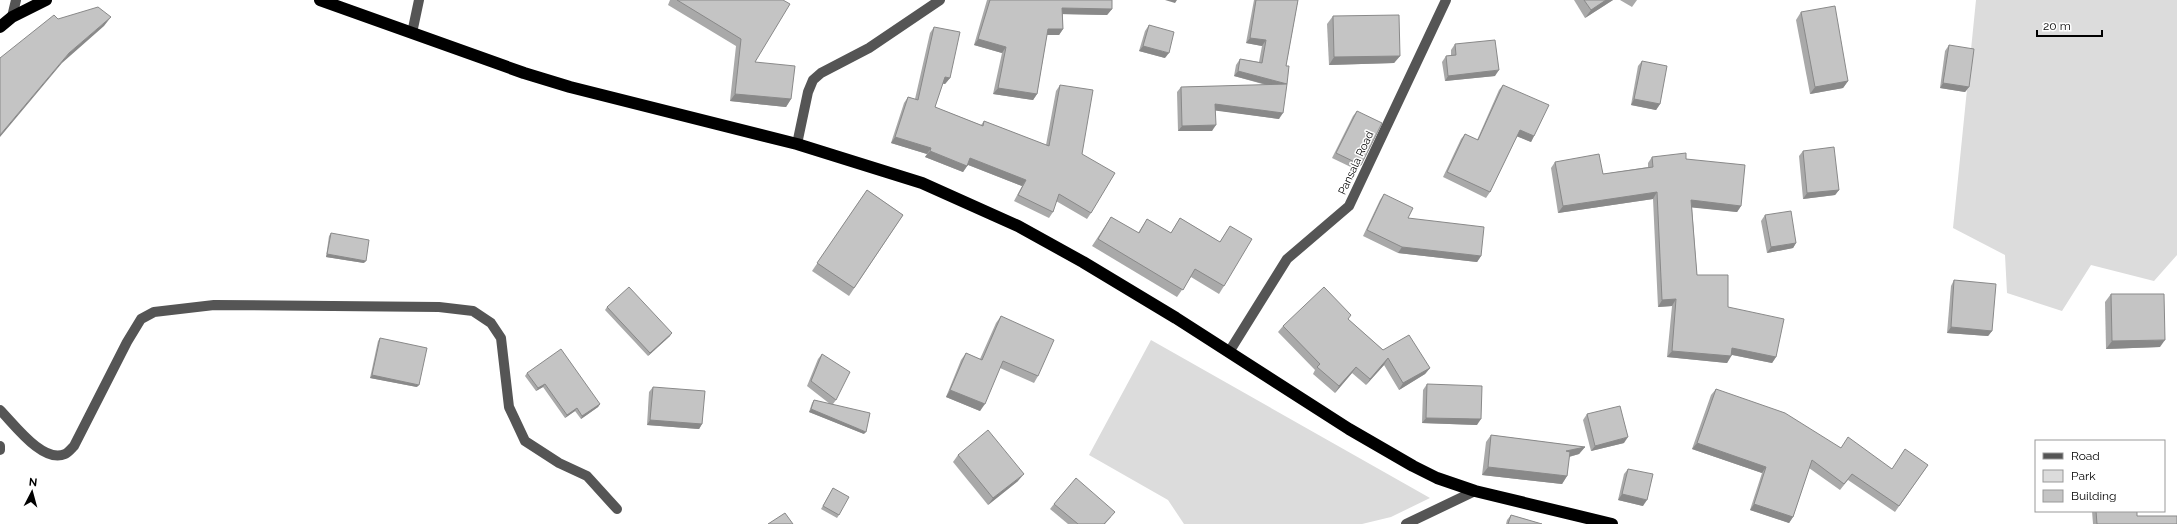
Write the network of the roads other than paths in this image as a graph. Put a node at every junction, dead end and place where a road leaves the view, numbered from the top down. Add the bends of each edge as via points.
1 (16, 0) edge
2 (46, 0) edge
3 (320, 0) edge
4 (419, 0) edge
5 (940, 0) edge
6 (1446, 0) edge
7 (12, 17) junction
8 (0, 27) edge
9 (412, 34) junction
10 (797, 144) junction
11 (1229, 352) junction
12 (0, 410) edge
13 (0, 446) edge
14 (0, 450) edge
15 (1475, 491) junction
16 (617, 509) dead end
17 (1406, 524) edge
18 (1612, 524) edge

1 - 7 street
2 - 7 highway
3 - 9 highway
4 - 9 street
5 - 10 street via 869,48 820,73 813,80
6 - 11 street, Pansala Road via 1349,206 1286,258
7 - 8 highway
9 - 10 highway via 570,87
10 - 11 highway via 922,183 1018,226 1083,262
11 - 15 highway via 1384,450 1437,478
12 - 16 street via 40,450 52,456 65,454 74,446 141,319 154,312 214,306 439,307 473,311 491,323 501,338 509,407 525,441 587,476
13 - 14 street
15 - 17 street
15 - 18 highway

